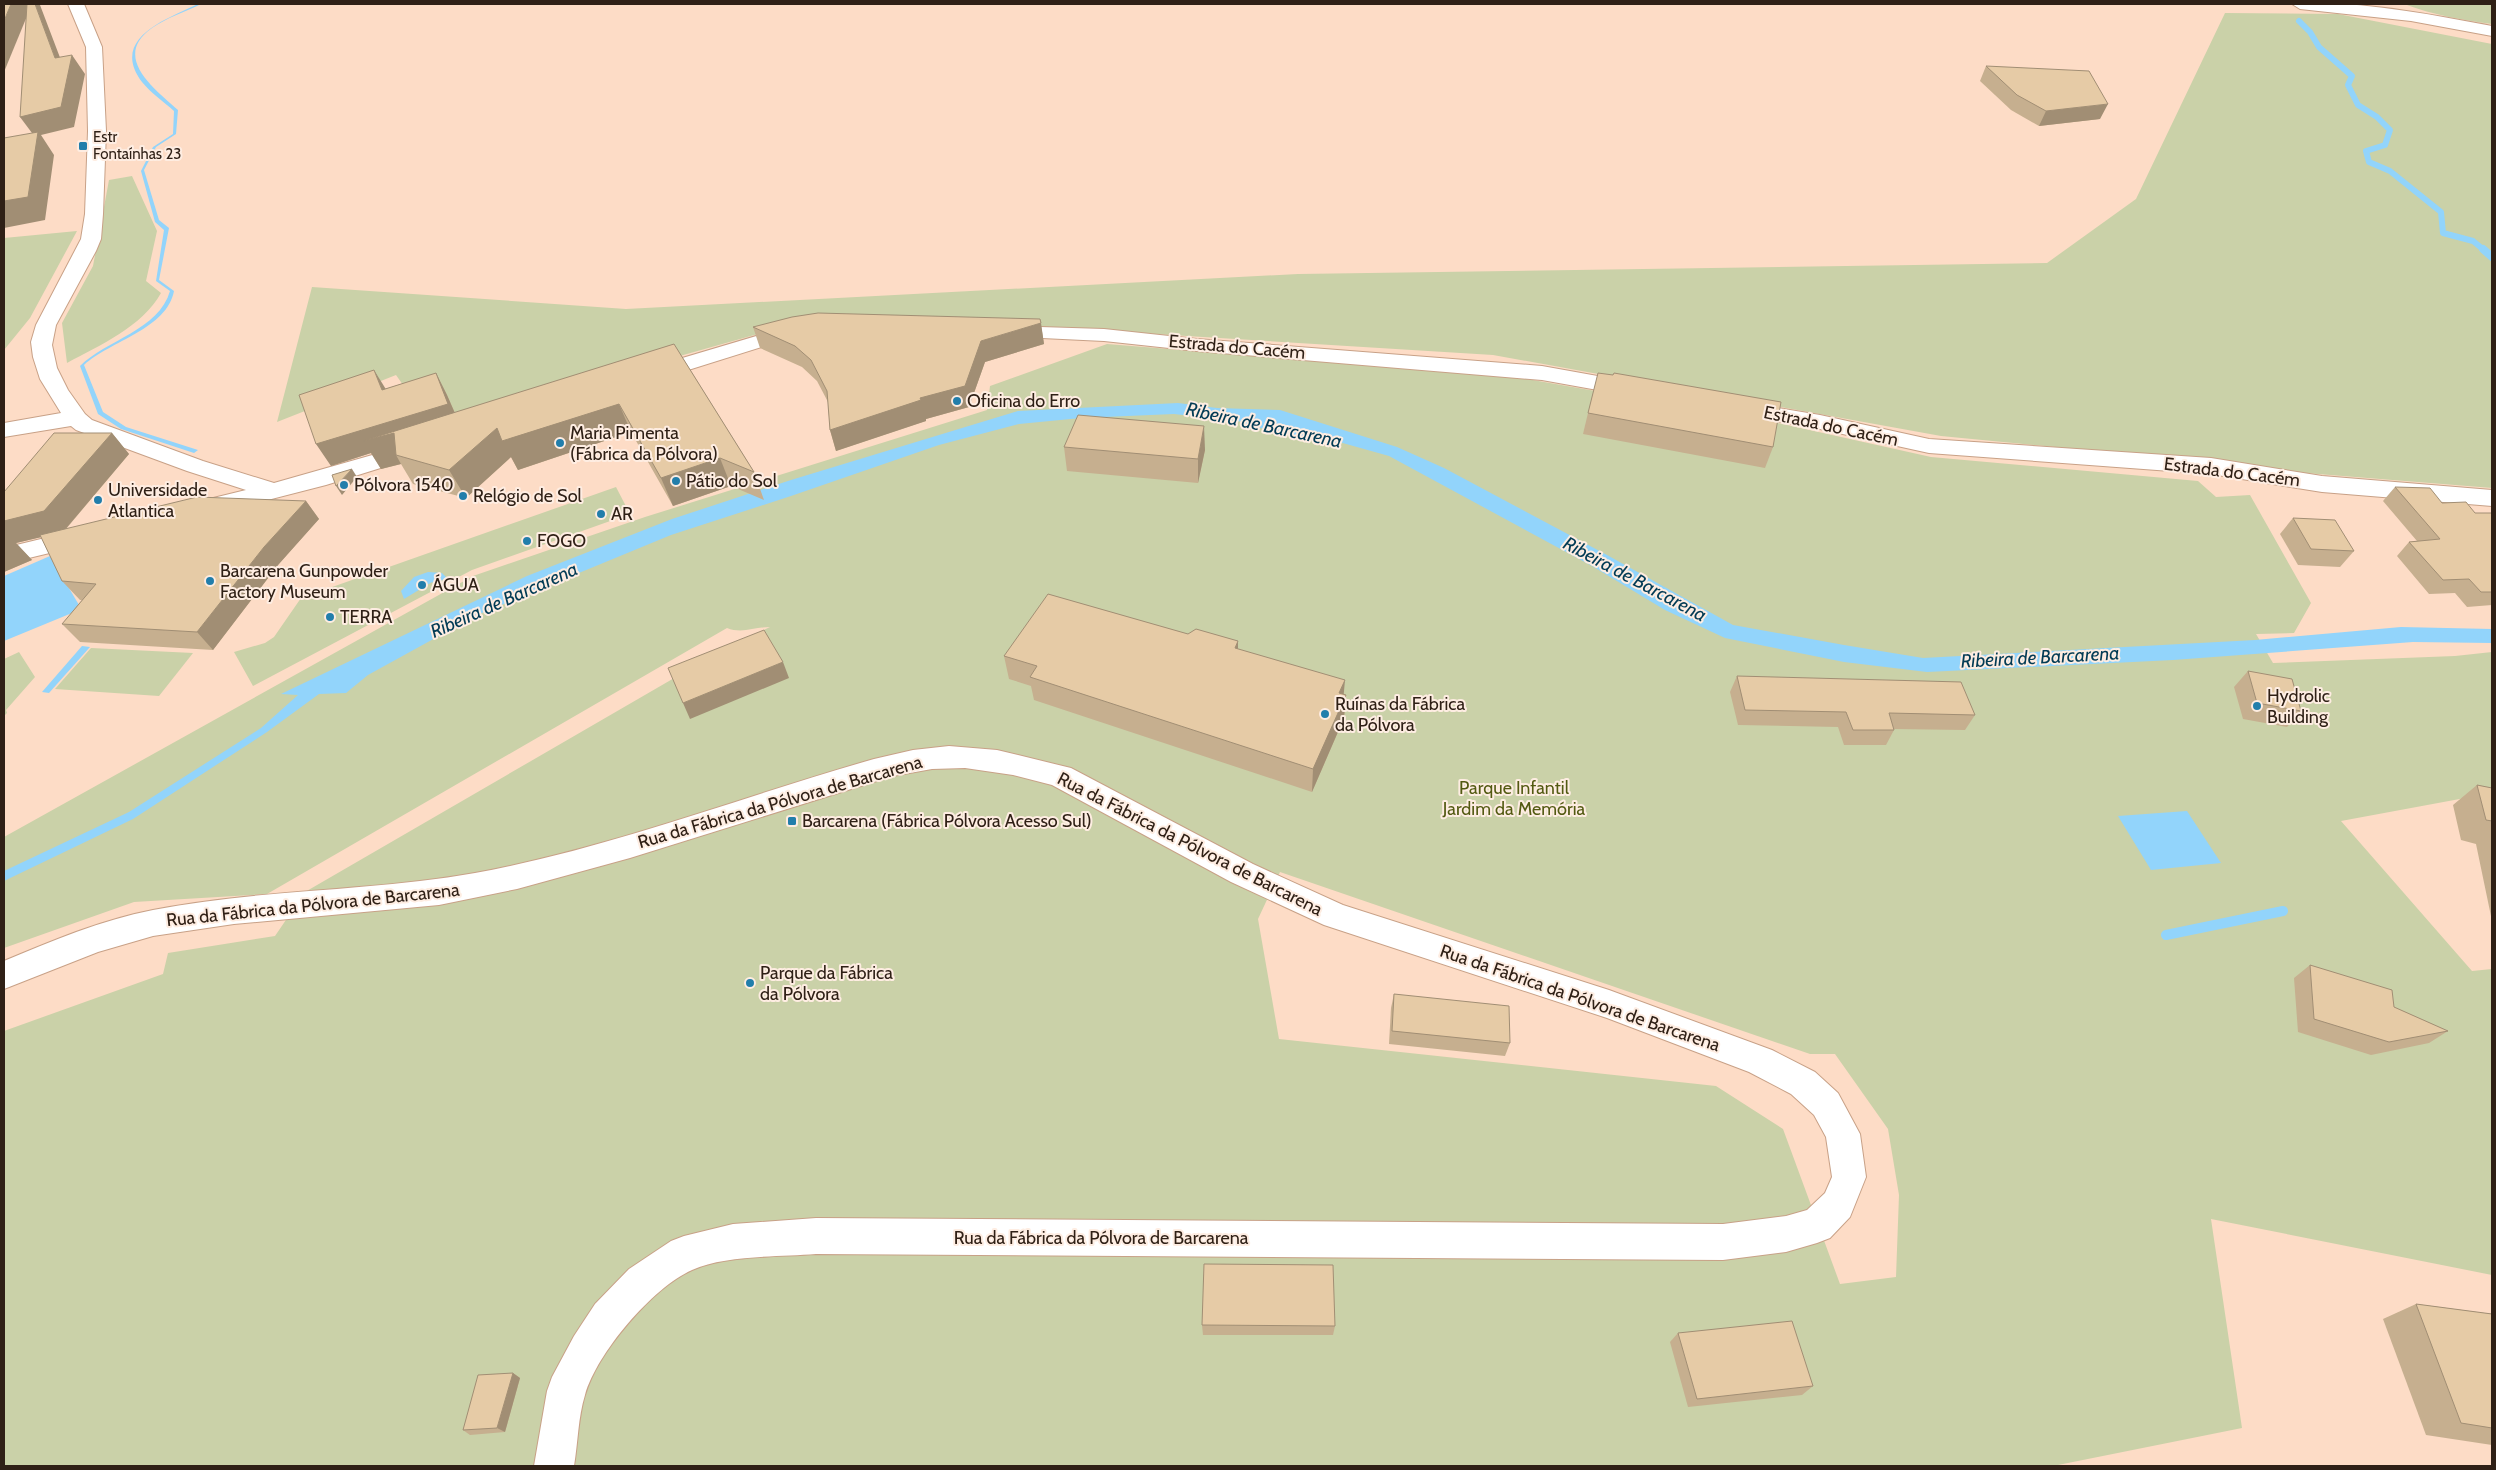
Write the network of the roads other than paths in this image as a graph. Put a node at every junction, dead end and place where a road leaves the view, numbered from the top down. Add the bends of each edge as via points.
1 (76, 4) edge
2 (2300, 4) edge
3 (2357, 4) edge
4 (2391, 4) edge
5 (2327, 8) junction
6 (2411, 16) junction
7 (2492, 30) edge
8 (815, 328) edge
9 (988, 331) edge
10 (631, 381) edge
11 (1650, 392) edge
12 (1725, 406) edge
13 (75, 418) junction
14 (4, 430) edge
15 (433, 444) edge
16 (274, 491) junction
17 (2492, 498) edge
18 (183, 513) edge
19 (102, 532) edge
20 (4, 556) edge
21 (4, 975) edge
22 (554, 1466) edge

1 - 13 street via 94,48 97,131 94,214 86,251 42,338 45,363
2 - 5 street
3 - 5 street
4 - 6 street
5 - 6 street
6 - 7 street
8 - 10 street via 760,340
9 - 11 street, Estrada do Cacém via 1082,333 1542,373
12 - 17 street, Estrada do Cacém via 1820,422 1928,446 2211,466 2322,484
13 - 14 street
13 - 16 street via 84,425 195,466
15 - 16 street
16 - 18 street
19 - 20 street
21 - 22 street, Rua da Fábrica da Pólvora de Barcarena via 108,936 153,923 280,907 423,896 480,885 667,834 874,771 930,758 989,758 1060,776 1242,873 1335,916 1609,1004 1760,1061 1803,1084 1826,1104 1843,1134 1849,1177 1838,1205 1817,1225 1786,1234 1723,1242 816,1236 733,1242 684,1254 642,1282 608,1316 587,1349 566,1391

